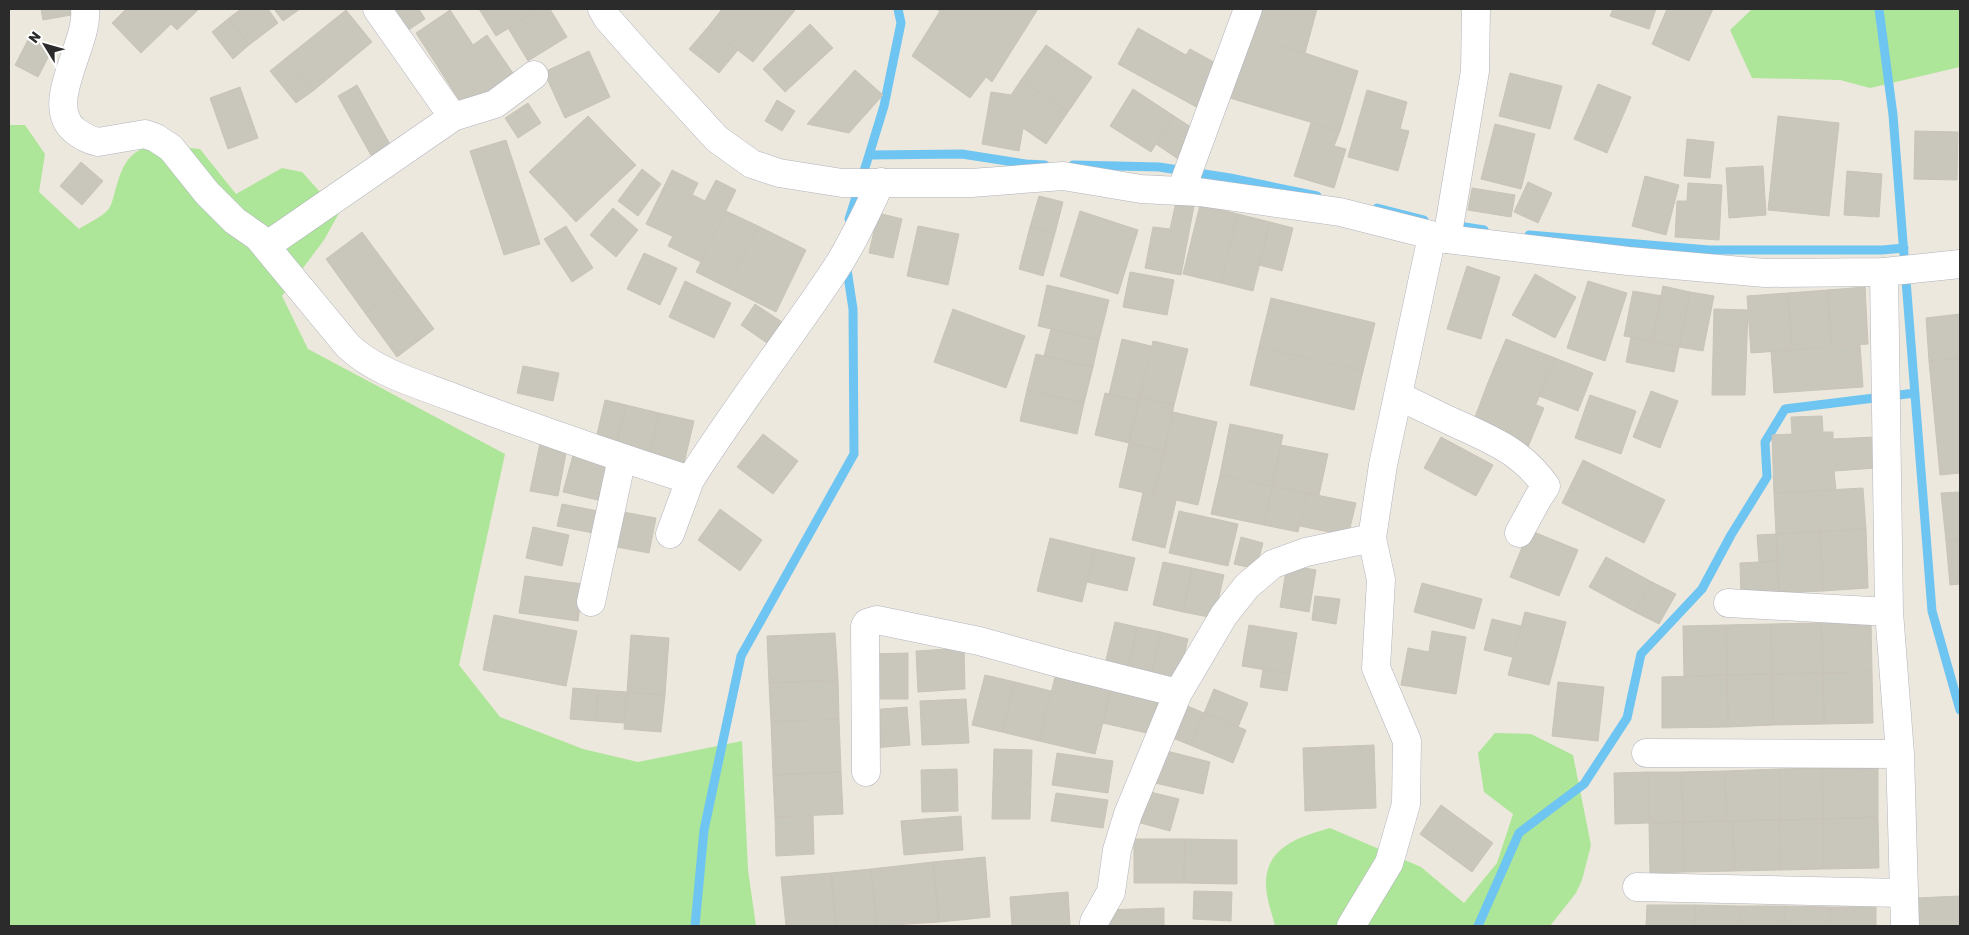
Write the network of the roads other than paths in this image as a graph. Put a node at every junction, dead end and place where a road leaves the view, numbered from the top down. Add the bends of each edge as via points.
1 (85, 9) edge
2 (377, 9) edge
3 (602, 9) edge
4 (1248, 9) edge
5 (1476, 9) edge
6 (534, 74) dead end
7 (452, 117) junction
8 (1186, 176) junction
9 (876, 182) junction
10 (1445, 230) junction
11 (266, 246) junction
12 (1960, 264) edge
13 (1899, 271) junction
14 (1398, 396) junction
15 (622, 458) junction
16 (690, 480) junction
17 (1518, 532) dead end
18 (670, 534) dead end
19 (1372, 538) junction
20 (591, 602) dead end
21 (1728, 603) dead end
22 (1889, 612) junction
23 (1178, 693) junction
24 (1646, 753) dead end
25 (1900, 754) junction
26 (866, 772) dead end
27 (1637, 887) dead end
28 (1903, 893) junction
29 (1094, 926) edge
30 (1351, 926) edge
31 (1905, 926) edge

1 - 11 street via 83,35 66,86 65,120 92,141 145,134 156,138 171,148 208,193
2 - 7 street
3 - 9 street via 718,139 752,164 779,173 842,183
4 - 8 street
5 - 10 street via 1474,71
6 - 7 street via 495,104
7 - 11 street
8 - 9 street via 1141,189 1064,176 971,183
8 - 10 street via 1340,212
9 - 16 street via 852,240 833,272
10 - 13 street via 1628,261 1766,273
10 - 14 street
11 - 15 street via 348,346 374,366 496,414
12 - 13 street
13 - 22 street via 1887,394
14 - 17 street via 1496,441 1535,471 1546,486
14 - 19 street
15 - 16 street
15 - 20 street
16 - 18 street
19 - 23 street via 1306,552 1273,564 1247,586 1224,615
19 - 30 street via 1381,580 1376,668 1407,742 1406,804 1388,863
21 - 22 street
22 - 25 street
23 - 26 street via 979,640 870,621 865,626
23 - 29 street via 1128,814 1117,850 1111,892
24 - 25 street
25 - 28 street
27 - 28 street
28 - 31 street

